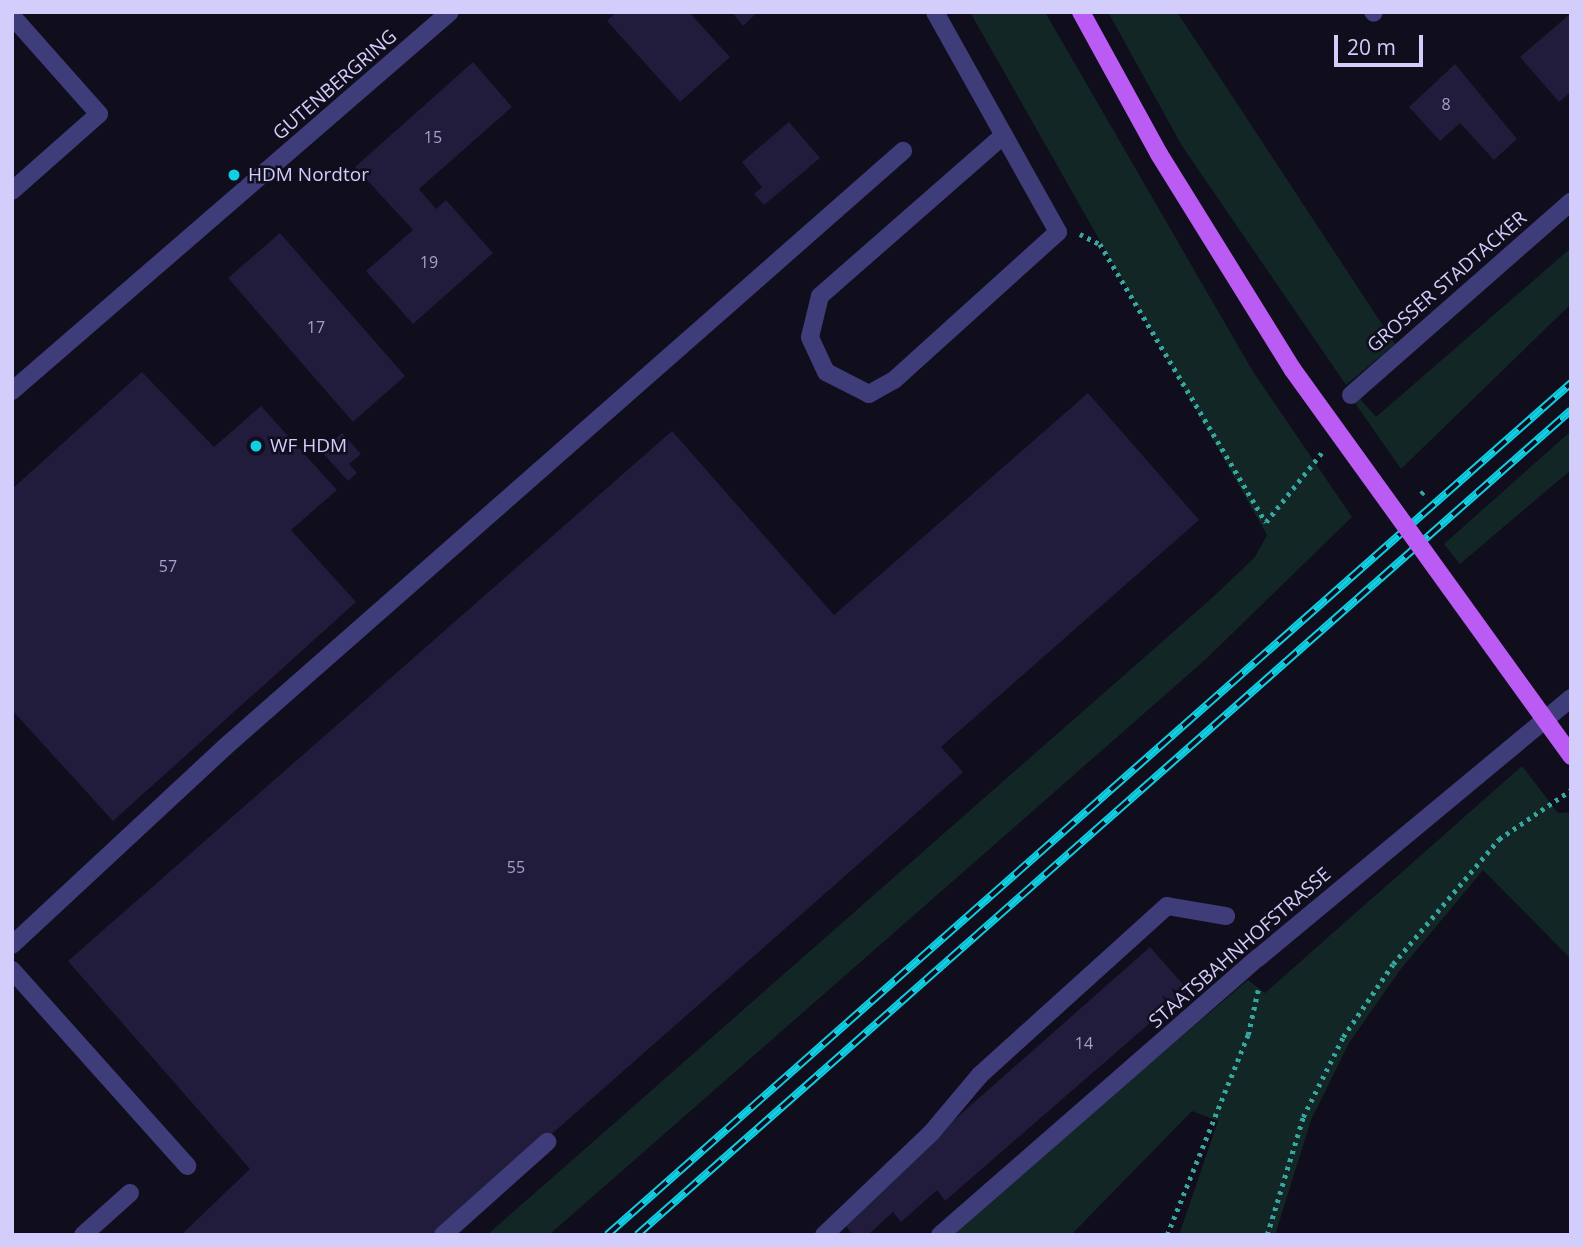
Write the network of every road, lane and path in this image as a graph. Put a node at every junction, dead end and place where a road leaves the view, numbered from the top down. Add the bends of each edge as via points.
1 (450, 12) edge
2 (934, 12) edge
3 (1081, 12) edge
4 (12, 16) edge
5 (1004, 135) junction
6 (903, 151) dead end
7 (12, 191) edge
8 (1571, 202) edge
9 (1058, 232) junction
10 (12, 391) edge
11 (1352, 395) dead end
12 (1325, 448) dead end
13 (1571, 698) edge
14 (1571, 756) edge
15 (1571, 790) edge
16 (1226, 916) dead end
17 (12, 945) edge
18 (1258, 958) junction
19 (12, 970) edge
20 (547, 1142) dead end
21 (187, 1166) dead end
22 (130, 1193) dead end
23 (83, 1235) edge
24 (443, 1235) edge
25 (824, 1235) edge
26 (940, 1235) edge
27 (1167, 1235) edge
28 (1267, 1235) edge

1 - 10 street, GUTENBERGRING
2 - 5 street
3 - 14 main road, bridge via 1159,154 1293,370
4 - 7 street via 99,114
5 - 9 street
5 - 9 street via 820,296 811,315 815,356 826,372 869,394 894,380
6 - 17 street via 225,747
8 - 11 street, GROSSER STADTACKER
9 - 12 path via 1090,236 1100,244 1266,522
13 - 18 street, STAATSBAHNHOFSTRASSE
15 - 28 path via 1499,839 1393,964 1343,1037 1303,1117
16 - 25 street via 1167,906 980,1075 932,1132
18 - 26 street, STAATSBAHNHOFSTRASSE
18 - 27 path via 1258,998 1248,1035
19 - 21 street
20 - 24 street
22 - 23 street

